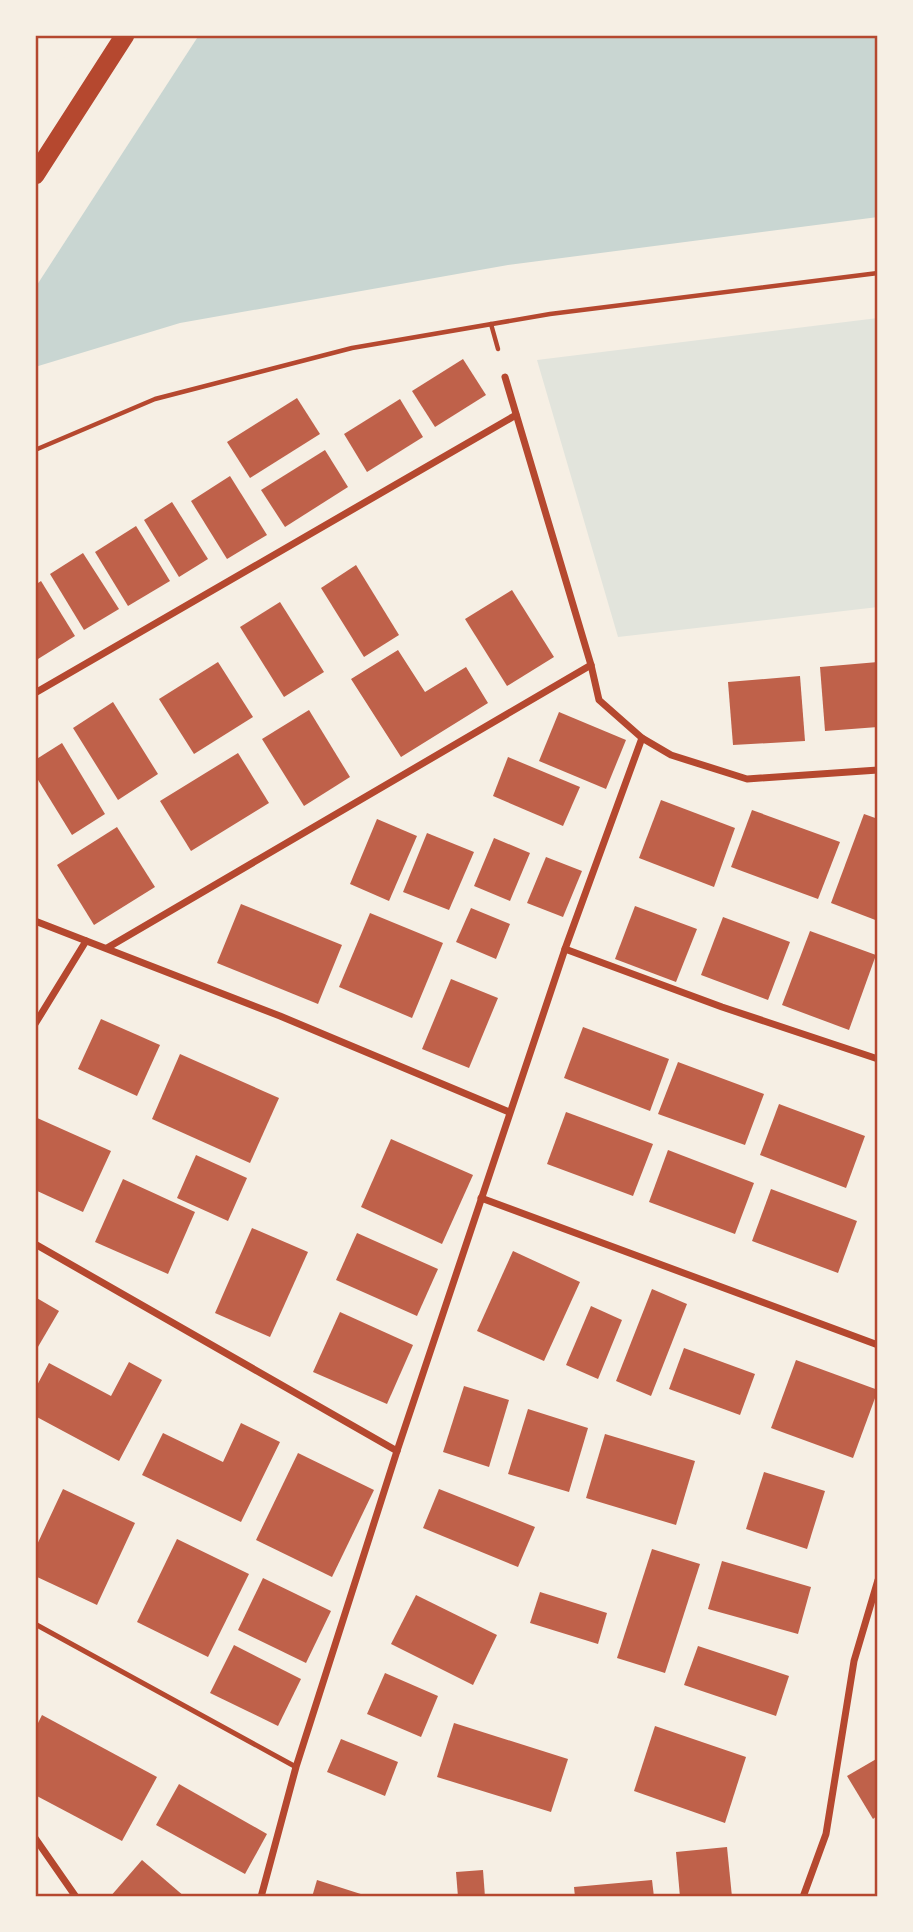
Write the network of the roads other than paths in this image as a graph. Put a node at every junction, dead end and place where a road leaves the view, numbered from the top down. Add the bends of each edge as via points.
1 (125, 35) edge
2 (35, 175) edge
3 (505, 377) dead end
4 (516, 415) junction
5 (591, 665) junction
6 (35, 693) edge
7 (642, 738) junction
8 (878, 770) edge
9 (35, 921) edge
10 (86, 941) junction
11 (107, 948) junction
12 (565, 949) junction
13 (35, 1024) edge
14 (878, 1059) edge
15 (509, 1112) junction
16 (481, 1198) junction
17 (35, 1244) edge
18 (878, 1345) edge
19 (397, 1451) junction
20 (878, 1580) edge
21 (35, 1624) edge
22 (296, 1767) junction
23 (35, 1838) edge
24 (76, 1897) edge
25 (261, 1897) edge
26 (803, 1897) edge

1 - 2 highway
3 - 4 street
4 - 5 street
4 - 6 street
5 - 7 street via 599,700
5 - 11 street
7 - 8 street via 671,755 747,779
7 - 12 street
9 - 10 street
10 - 11 street
10 - 13 street
11 - 15 street
12 - 14 street
12 - 15 street
15 - 16 street
16 - 18 street
16 - 19 street
17 - 19 street
19 - 22 street
20 - 26 street via 854,1661 827,1834
21 - 22 lane
22 - 25 street
23 - 24 street

